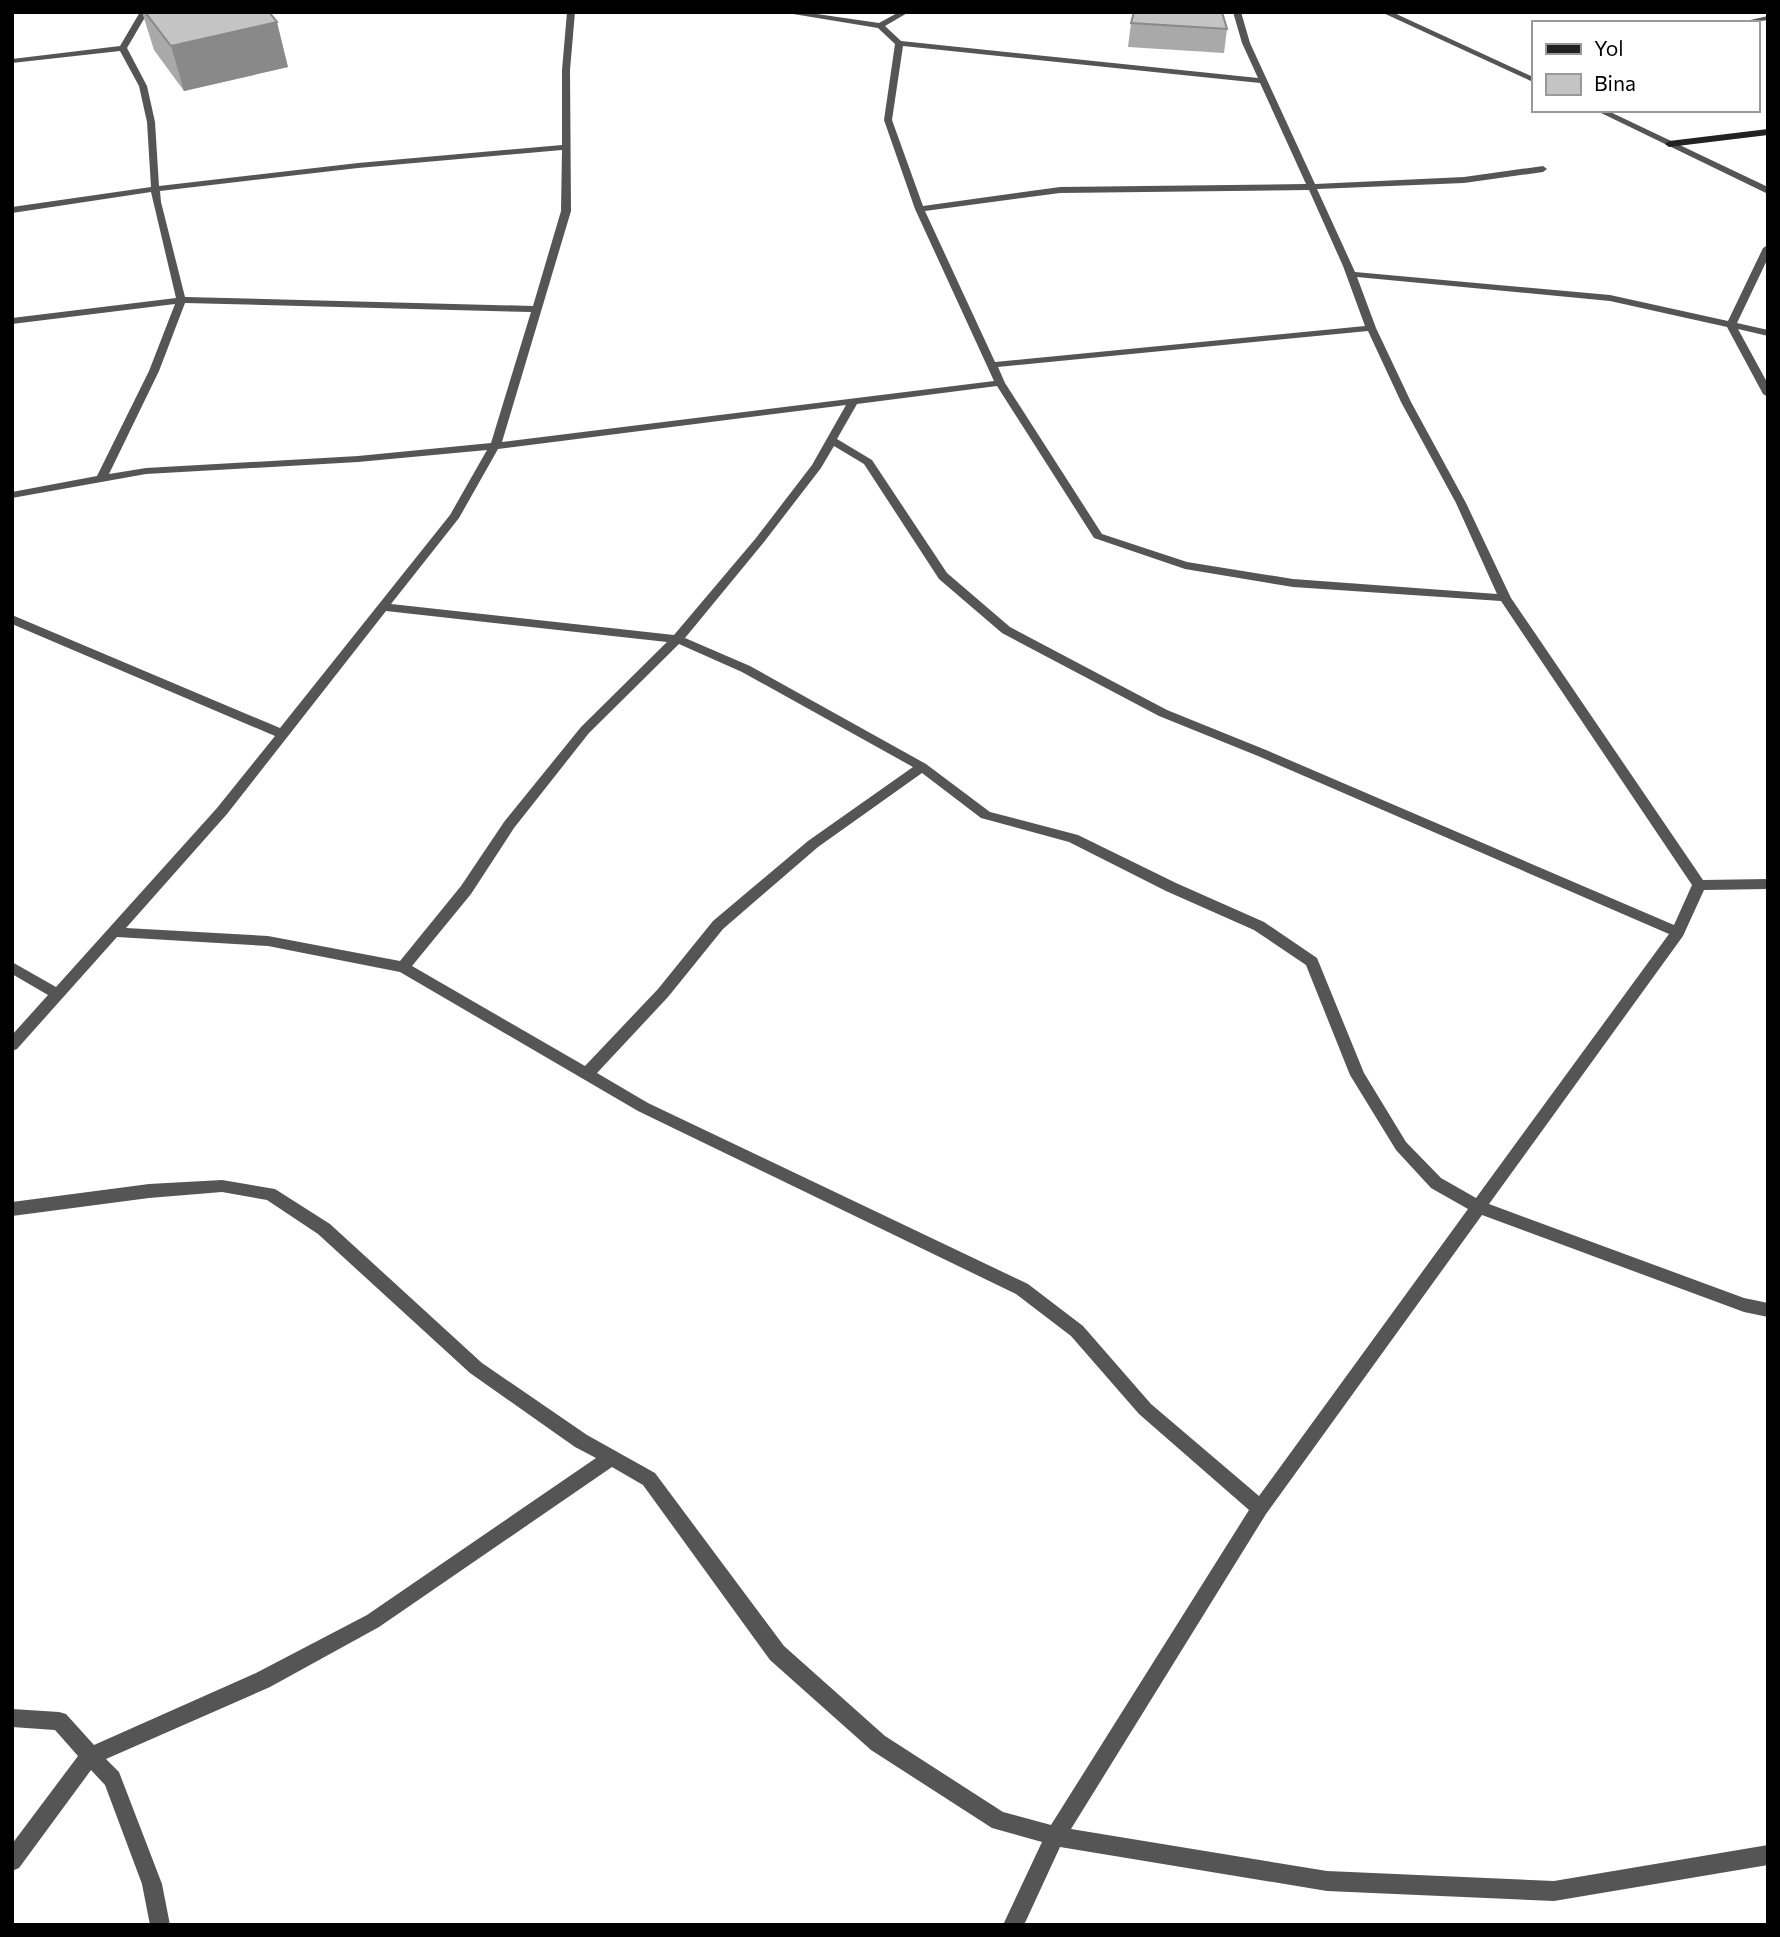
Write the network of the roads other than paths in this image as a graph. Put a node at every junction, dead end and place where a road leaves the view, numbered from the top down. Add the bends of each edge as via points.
1 (144, 12) edge
2 (571, 12) edge
3 (785, 12) edge
4 (905, 12) edge
5 (1237, 12) edge
6 (1385, 12) edge
7 (880, 26) junction
8 (899, 43) junction
9 (123, 48) junction
10 (12, 61) edge
11 (1532, 80) edge
12 (1262, 81) junction
13 (1603, 112) edge
14 (1768, 132) edge
15 (1668, 144) junction
16 (567, 147) junction
17 (1543, 169) dead end
18 (155, 187) junction
19 (1311, 187) junction
20 (1768, 191) edge
21 (920, 209) junction
22 (12, 210) edge
23 (1768, 248) edge
24 (1351, 274) junction
25 (181, 300) junction
26 (537, 309) junction
27 (12, 321) edge
28 (1731, 325) junction
29 (1371, 328) junction
30 (1768, 333) edge
31 (991, 365) junction
32 (1000, 383) junction
33 (1768, 394) edge
34 (852, 402) junction
35 (831, 440) junction
36 (494, 446) junction
37 (102, 478) junction
38 (12, 495) edge
39 (1505, 598) junction
40 (382, 607) junction
41 (12, 619) edge
42 (677, 639) junction
43 (282, 734) junction
44 (922, 767) junction
45 (1699, 884) junction
46 (1768, 884) edge
47 (113, 932) junction
48 (1678, 932) junction
49 (12, 967) edge
50 (403, 967) junction
51 (57, 995) junction
52 (12, 1045) edge
53 (586, 1076) junction
54 (1478, 1207) junction
55 (12, 1209) edge
56 (1768, 1310) edge
57 (611, 1458) junction
58 (1260, 1508) junction
59 (12, 1718) edge
60 (90, 1756) junction
61 (1055, 1836) junction
62 (1768, 1856) edge
63 (12, 1861) edge
64 (160, 1925) edge
65 (1013, 1925) edge

1 - 9 street
2 - 16 street
3 - 7 street
4 - 7 street
5 - 12 street
6 - 11 street
7 - 8 street
8 - 12 street
8 - 21 street via 888,120
9 - 10 street
9 - 18 street via 143,86 151,122
12 - 19 street
13 - 15 street
14 - 15 street
15 - 20 street
16 - 18 street
16 - 26 street via 566,211
17 - 19 street via 1464,180
18 - 22 street
18 - 25 street
19 - 21 street via 1060,190
19 - 24 street
21 - 31 street
23 - 28 street
24 - 28 street via 1610,298
24 - 29 street
25 - 26 street
25 - 27 street
25 - 37 street via 154,370
26 - 36 street
28 - 30 street
28 - 33 street
29 - 31 street
29 - 39 street
31 - 32 street
32 - 34 street
32 - 39 street via 1098,536 1185,565 1293,583
34 - 35 street
34 - 36 street
35 - 42 street via 768,530
35 - 48 street via 868,461 943,576 1006,630 1164,713
36 - 37 street
36 - 40 street via 455,516
37 - 38 street
39 - 45 street
40 - 42 street
40 - 43 street
41 - 43 street
42 - 44 street via 746,669
42 - 50 street via 585,730
43 - 47 street via 222,811
44 - 53 street via 813,844 718,925
44 - 54 street via 986,815 1073,838 1259,926 1312,962 1357,1075 1401,1146 1436,1183
45 - 46 street
45 - 48 street
47 - 50 street via 268,941
47 - 51 street
48 - 54 street
49 - 51 street
50 - 53 street
51 - 52 street
53 - 58 street via 1022,1289 1077,1331 1145,1409
54 - 56 street
54 - 58 street
55 - 57 street via 222,1186 270,1194 324,1229 476,1368
57 - 60 street via 373,1621 263,1680
57 - 61 street via 649,1479 777,1653 878,1743 999,1821
58 - 61 street
59 - 60 street via 59,1721
60 - 63 street
60 - 64 street via 112,1779 152,1884
61 - 62 street via 1327,1881 1554,1891
61 - 65 street

